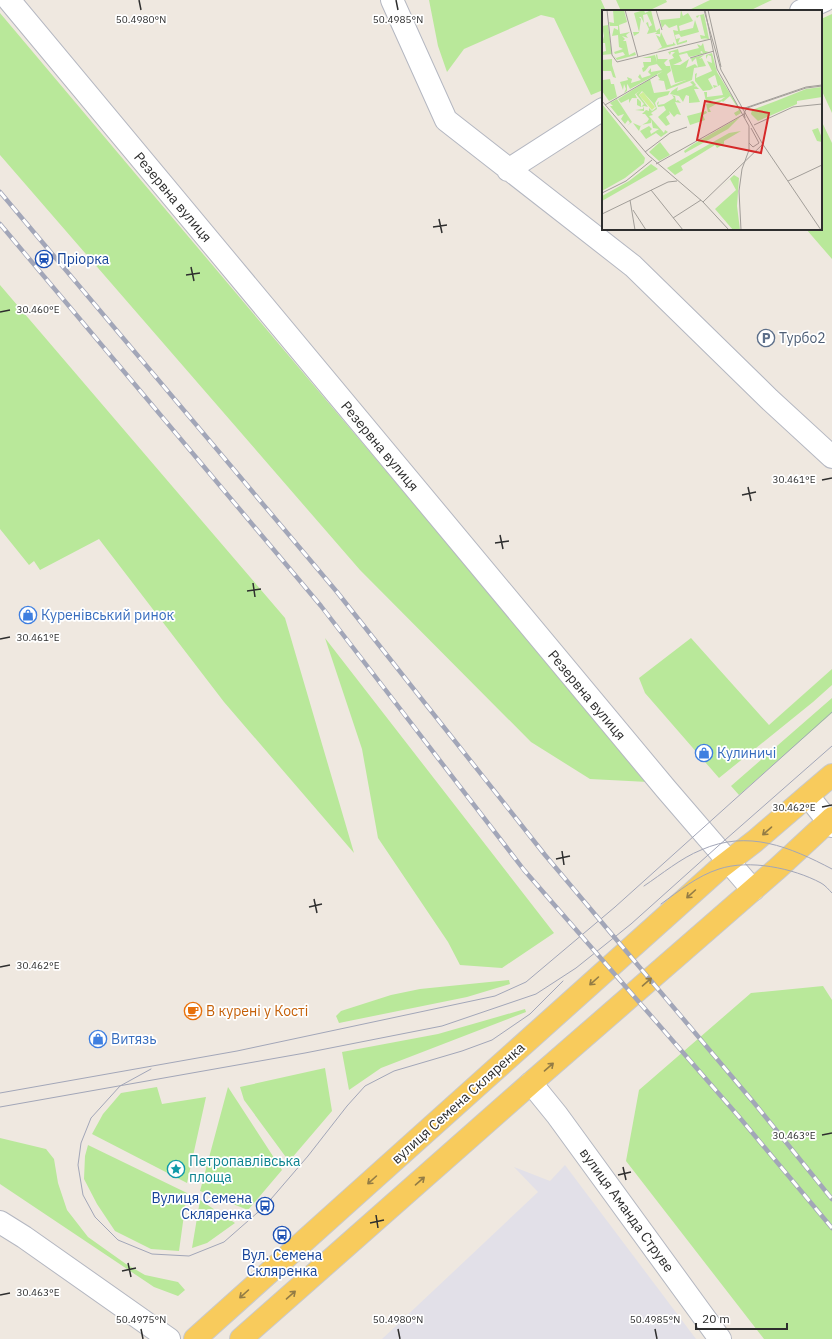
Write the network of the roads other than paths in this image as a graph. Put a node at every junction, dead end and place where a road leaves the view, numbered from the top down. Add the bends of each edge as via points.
1 (9, 0) edge
2 (392, 0) edge
3 (825, 0) edge
4 (803, 10) edge
5 (602, 110) edge
6 (508, 170) junction
7 (832, 458) edge
8 (832, 775) edge
9 (808, 796) junction
10 (831, 822) edge
11 (725, 865) junction
12 (753, 890) junction
13 (531, 1083) junction
14 (0, 1222) edge
15 (169, 1339) edge
16 (196, 1339) edge
17 (241, 1339) edge
18 (720, 1339) edge

1 - 11 street, Резервна вулиця via 666,789
2 - 6 street via 446,120
3 - 4 street
5 - 6 street
6 - 7 street via 633,266
8 - 9 main road, вулиця Семена Скляренка
9 - 10 street
9 -> 11 main road, вулиця Семена Скляренка
10 - 12 main road
11 - 12 street, Резервна вулиця
11 -> 16 main road, вулиця Семена Скляренка
13 -> 12 main road
17 -> 13 main road
13 - 18 street, вулиця Аманда Струве
14 - 15 street

